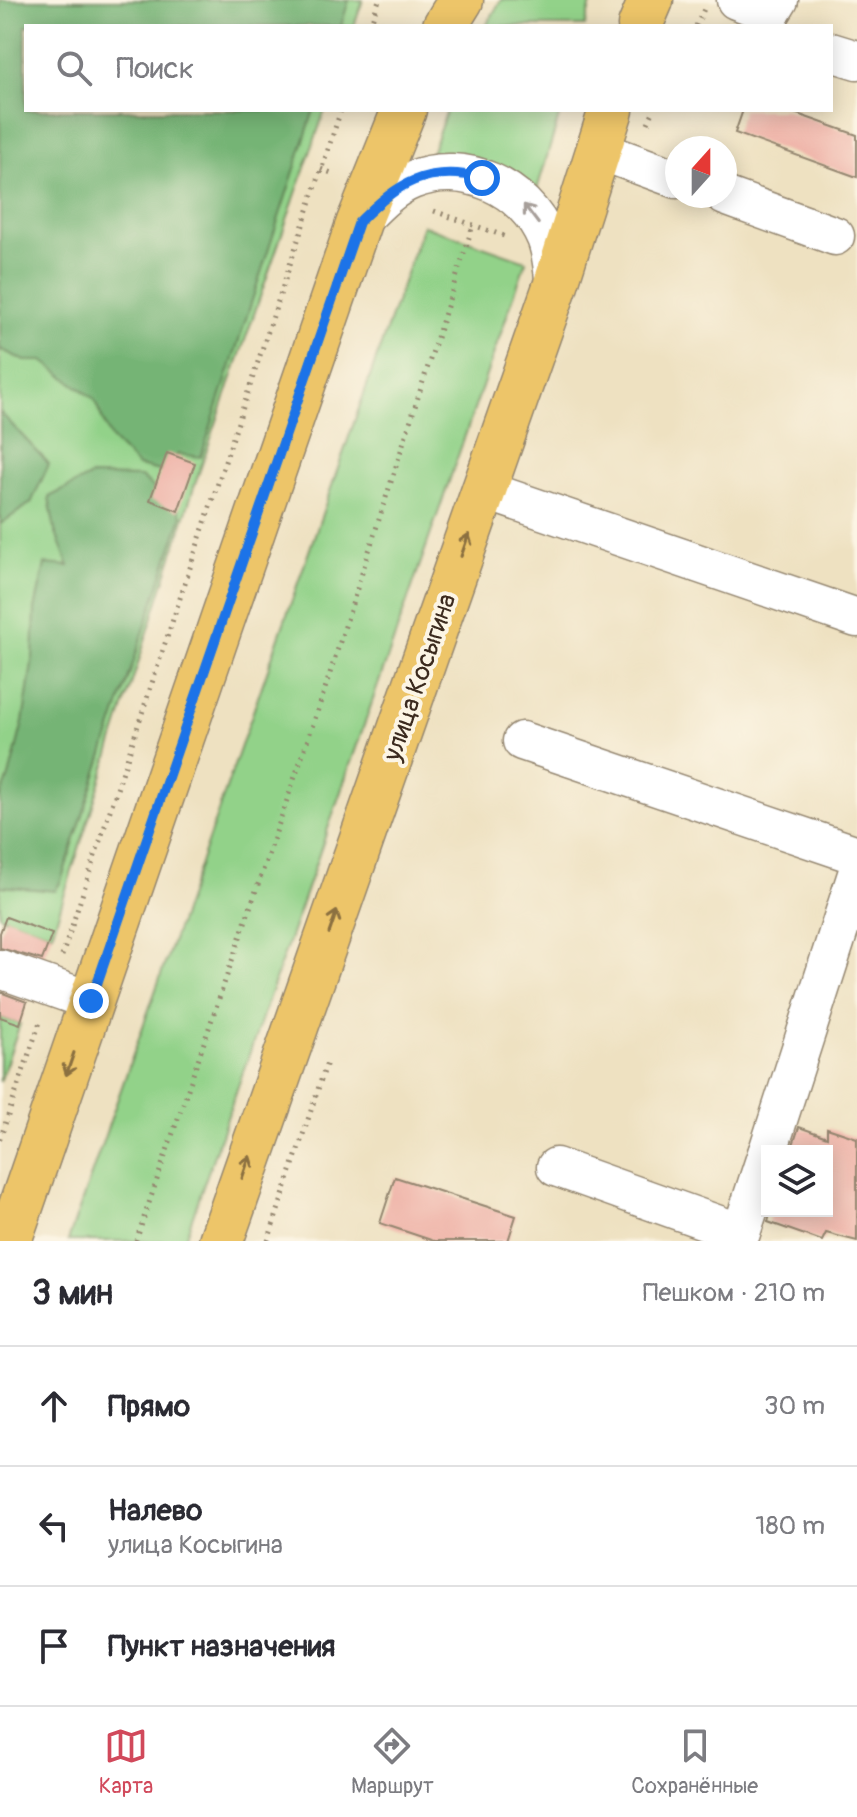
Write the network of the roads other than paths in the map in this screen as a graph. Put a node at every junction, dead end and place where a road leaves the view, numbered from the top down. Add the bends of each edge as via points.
1 (420, 0) edge
2 (461, 0) edge
3 (651, 0) edge
4 (418, 24) edge
5 (446, 24) edge
6 (641, 24) edge
7 (833, 53) edge
8 (857, 60) edge
9 (403, 112) edge
10 (604, 130) edge
11 (665, 171) edge
12 (737, 200) edge
13 (359, 222) junction
14 (835, 236) dead end
15 (555, 287) junction
16 (484, 490) junction
17 (857, 618) edge
18 (522, 741) dead end
19 (857, 855) edge
20 (857, 874) edge
21 (0, 969) edge
22 (72, 994) junction
23 (769, 1145) edge
24 (556, 1167) dead end
25 (761, 1186) edge
26 (693, 1229) edge
27 (752, 1237) edge
28 (9, 1241) edge
29 (221, 1241) edge

1 - 4 main road
2 - 5 main road
3 - 6 main road
7 - 8 street
9 - 13 main road
10 - 11 street
10 - 15 main road, улица Косыгина
12 - 14 street
15 -> 13 street via 551,255 538,222 514,195 482,178 447,173 412,180 381,199
13 - 22 main road
15 - 16 main road, улица Косыгина
16 - 17 street
29 -> 16 main road, улица Косыгина
18 - 19 street
20 - 23 street
21 - 22 street
22 -> 28 main road
24 - 26 street
25 - 27 street
26 - 27 street

